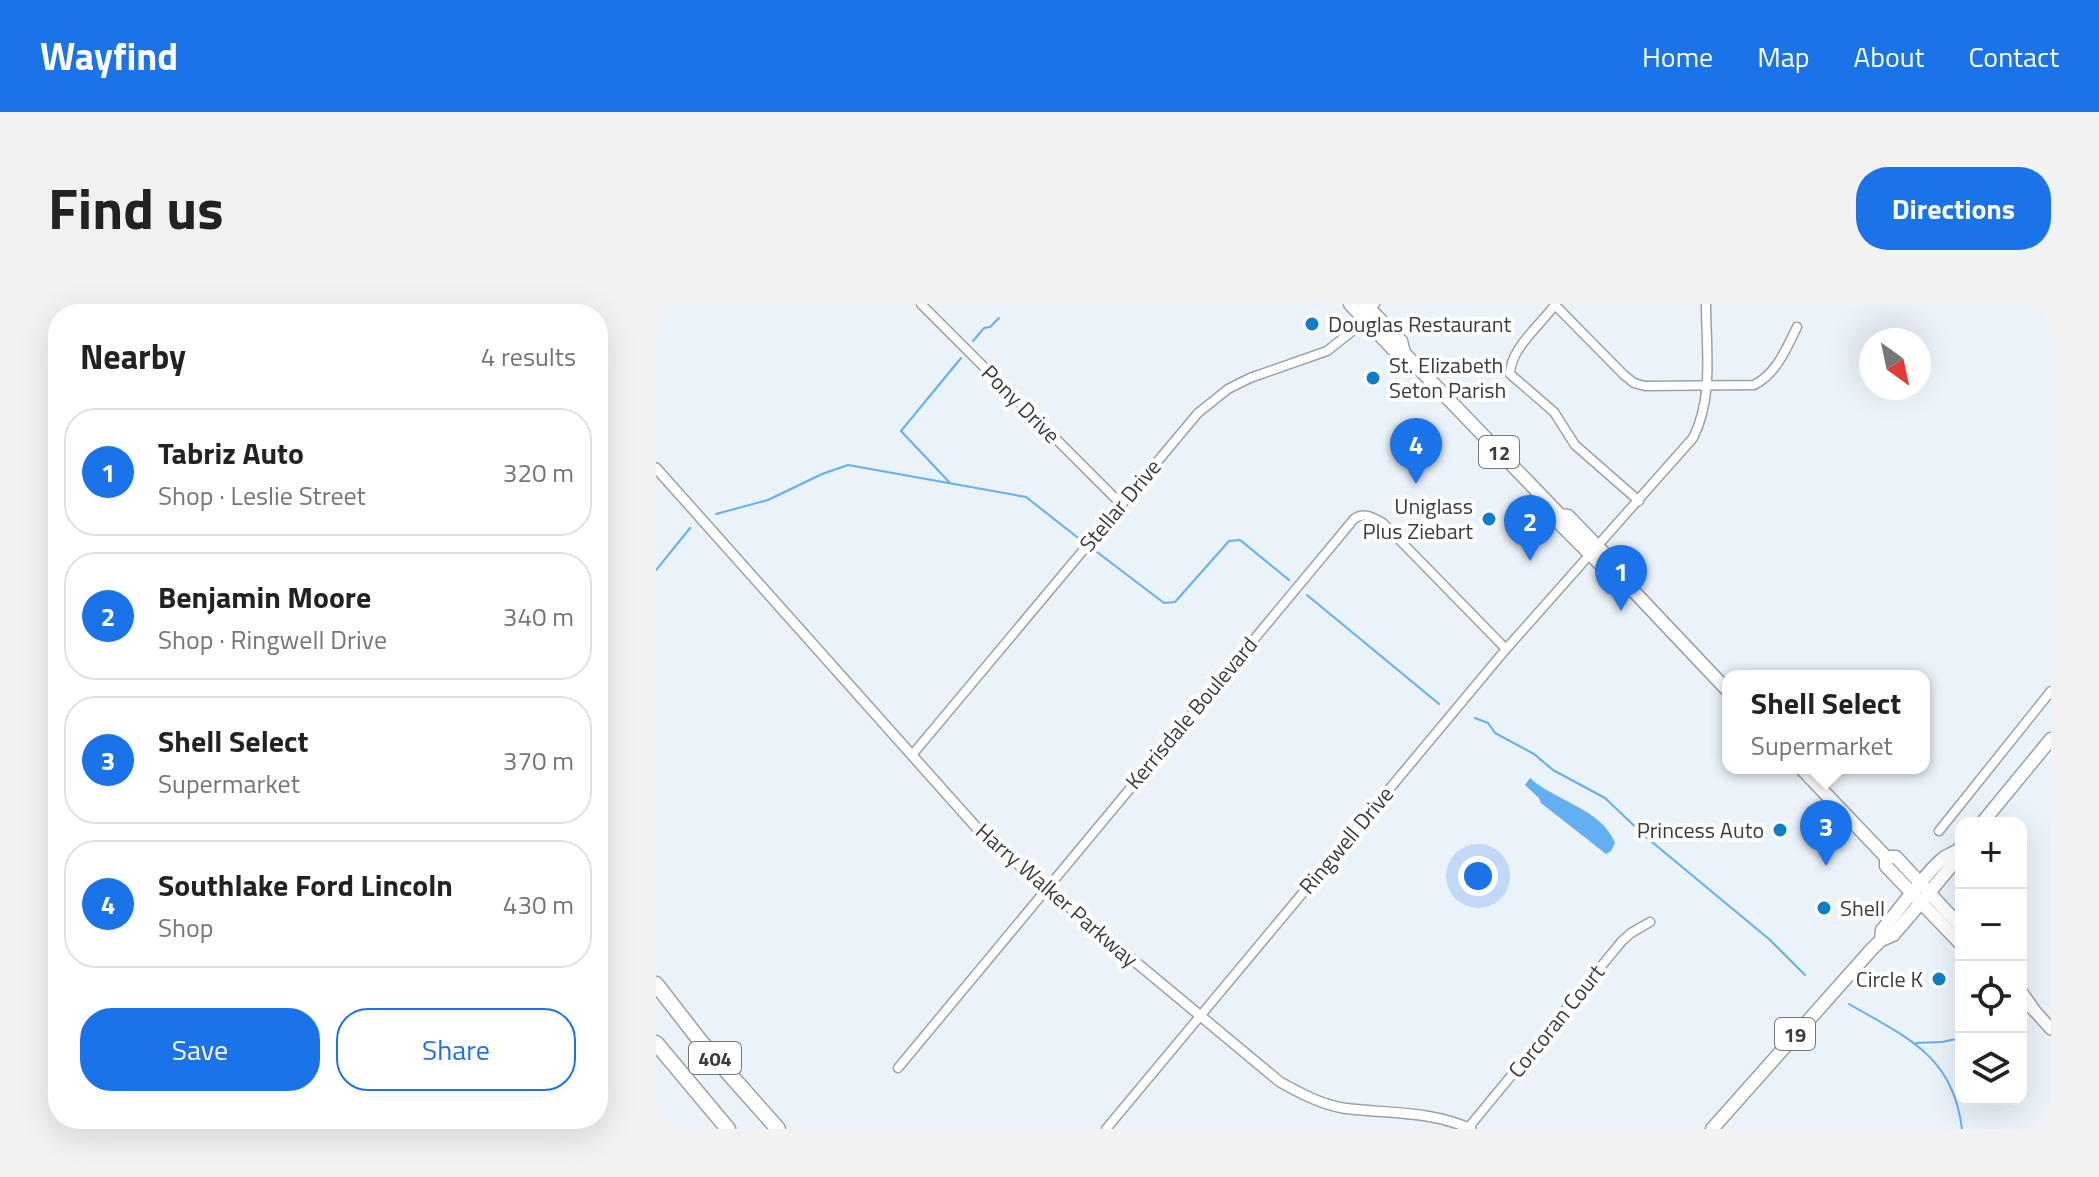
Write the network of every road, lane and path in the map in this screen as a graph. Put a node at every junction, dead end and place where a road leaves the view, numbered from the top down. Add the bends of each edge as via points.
1 (921, 304) edge
2 (1350, 304) edge
3 (1554, 304) edge
4 (1706, 304) edge
5 (1368, 309) edge
6 (1797, 327) dead end
7 (1707, 386) junction
8 (656, 468) edge
9 (1639, 501) junction
10 (1121, 504) junction
11 (1594, 551) junction
12 (1506, 649) junction
13 (1722, 685) edge
14 (2051, 691) edge
15 (2051, 739) edge
16 (912, 755) junction
17 (1807, 774) edge
18 (1987, 817) edge
19 (1939, 831) dead end
20 (1955, 852) edge
21 (1046, 889) junction
22 (1921, 893) junction
23 (1650, 922) dead end
24 (1955, 922) edge
25 (1955, 936) edge
26 (656, 984) edge
27 (2027, 1006) edge
28 (1198, 1016) junction
29 (2051, 1029) edge
30 (656, 1043) edge
31 (898, 1068) dead end
32 (1470, 1128) edge
33 (728, 1129) edge
34 (778, 1129) edge
35 (1106, 1129) edge
36 (1712, 1129) edge

1 - 10 street, Pony Drive
2 - 5 main road, 12
3 - 7 street via 1634,383
3 - 9 street via 1510,363 1510,374 1554,412 1575,445
4 - 7 street, Ringwell Drive
5 - 10 street, Stellar Drive via 1327,351 1254,376 1212,401
5 - 11 main road, 12 via 1394,350 1404,353 1560,515 1568,516
6 - 7 street via 1765,379 1754,385
7 - 9 street, Ringwell Drive via 1702,420 1693,438
8 - 16 street, Harry Walker Parkway
9 - 11 street, Ringwell Drive
10 - 16 street, Stellar Drive
11 - 12 street, Ringwell Drive
11 - 13 main road, 12 via 1623,573 1625,582
12 - 21 street, Kerrisdale Boulevard via 1383,523 1360,515 1347,524
12 - 28 street, Ringwell Drive
14 - 19 street
15 - 18 main road
16 - 21 street, Harry Walker Parkway via 984,836
17 - 22 main road via 1886,857 1886,866
20 - 22 main road, 19 via 1945,857
21 - 28 street, Harry Walker Parkway
21 - 31 street, Kerrisdale Boulevard
22 - 24 main road
22 - 25 main road
22 - 36 main road, 19 via 1882,930 1881,940
23 - 32 street, Corcoran Court via 1622,941
26 - 34 highway, 404
27 - 29 main road
28 - 32 street, Harry Walker Parkway via 1280,1082 1321,1103 1420,1114
28 - 35 street, Ringwell Drive
30 - 33 highway, 404

